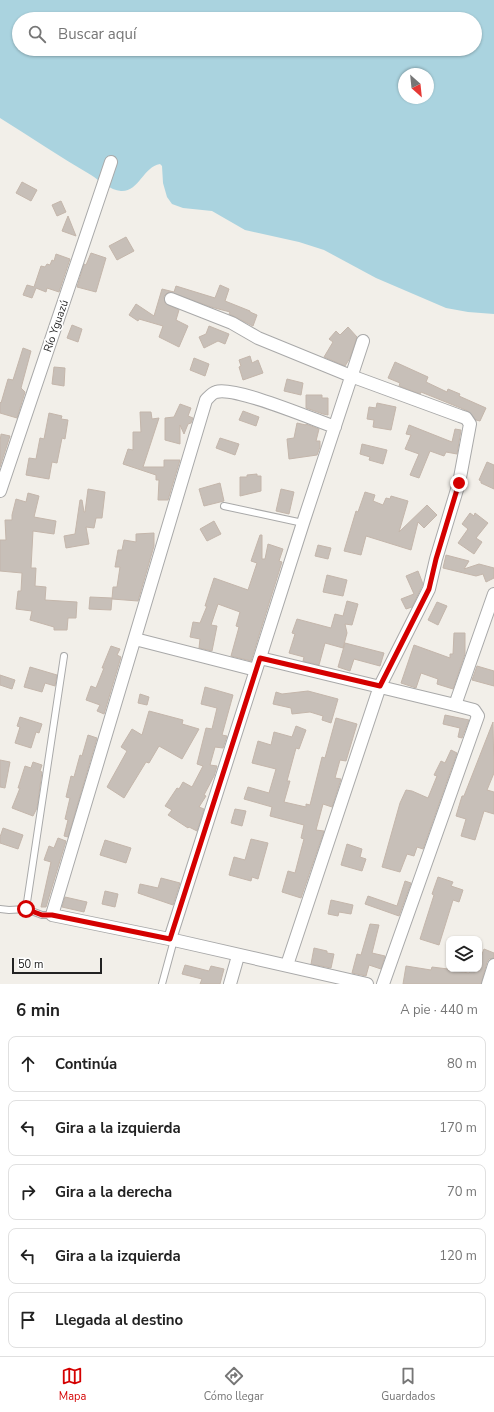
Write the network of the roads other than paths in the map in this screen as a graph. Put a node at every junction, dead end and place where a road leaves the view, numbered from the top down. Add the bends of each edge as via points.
1 (111, 162) dead end
2 (171, 299) dead end
3 (363, 341) dead end
4 (351, 376) junction
5 (335, 427) junction
6 (0, 491) edge
7 (224, 506) dead end
8 (303, 523) junction
9 (494, 594) edge
10 (135, 639) junction
11 (64, 656) dead end
12 (260, 658) junction
13 (256, 670) junction
14 (380, 686) junction
15 (456, 705) junction
16 (0, 909) edge
17 (26, 909) junction
18 (52, 915) junction
19 (172, 940) junction
20 (238, 956) junction
21 (287, 965) junction
22 (494, 965) edge
23 (162, 984) edge
24 (230, 984) edge
25 (367, 984) edge
26 (383, 984) edge
27 (488, 984) edge

1 - 6 street, Río Yguazú
2 - 4 street
3 - 4 street
4 - 5 street
4 - 14 street via 466,418 470,424 459,483 429,589
5 - 8 street
5 - 10 street via 252,397 227,391 216,392 206,400
7 - 8 lane
8 - 12 street
9 - 15 street
10 - 13 street
10 - 18 street
11 - 17 lane
12 - 13 street
12 - 14 street
13 - 19 street
14 - 15 street
14 - 21 street
15 - 26 street via 474,710 478,716
16 - 17 lane
17 - 18 lane via 42,915
18 - 19 street
19 - 20 street
19 - 23 lane
20 - 21 street
20 - 24 street
21 - 25 street
22 - 27 street

